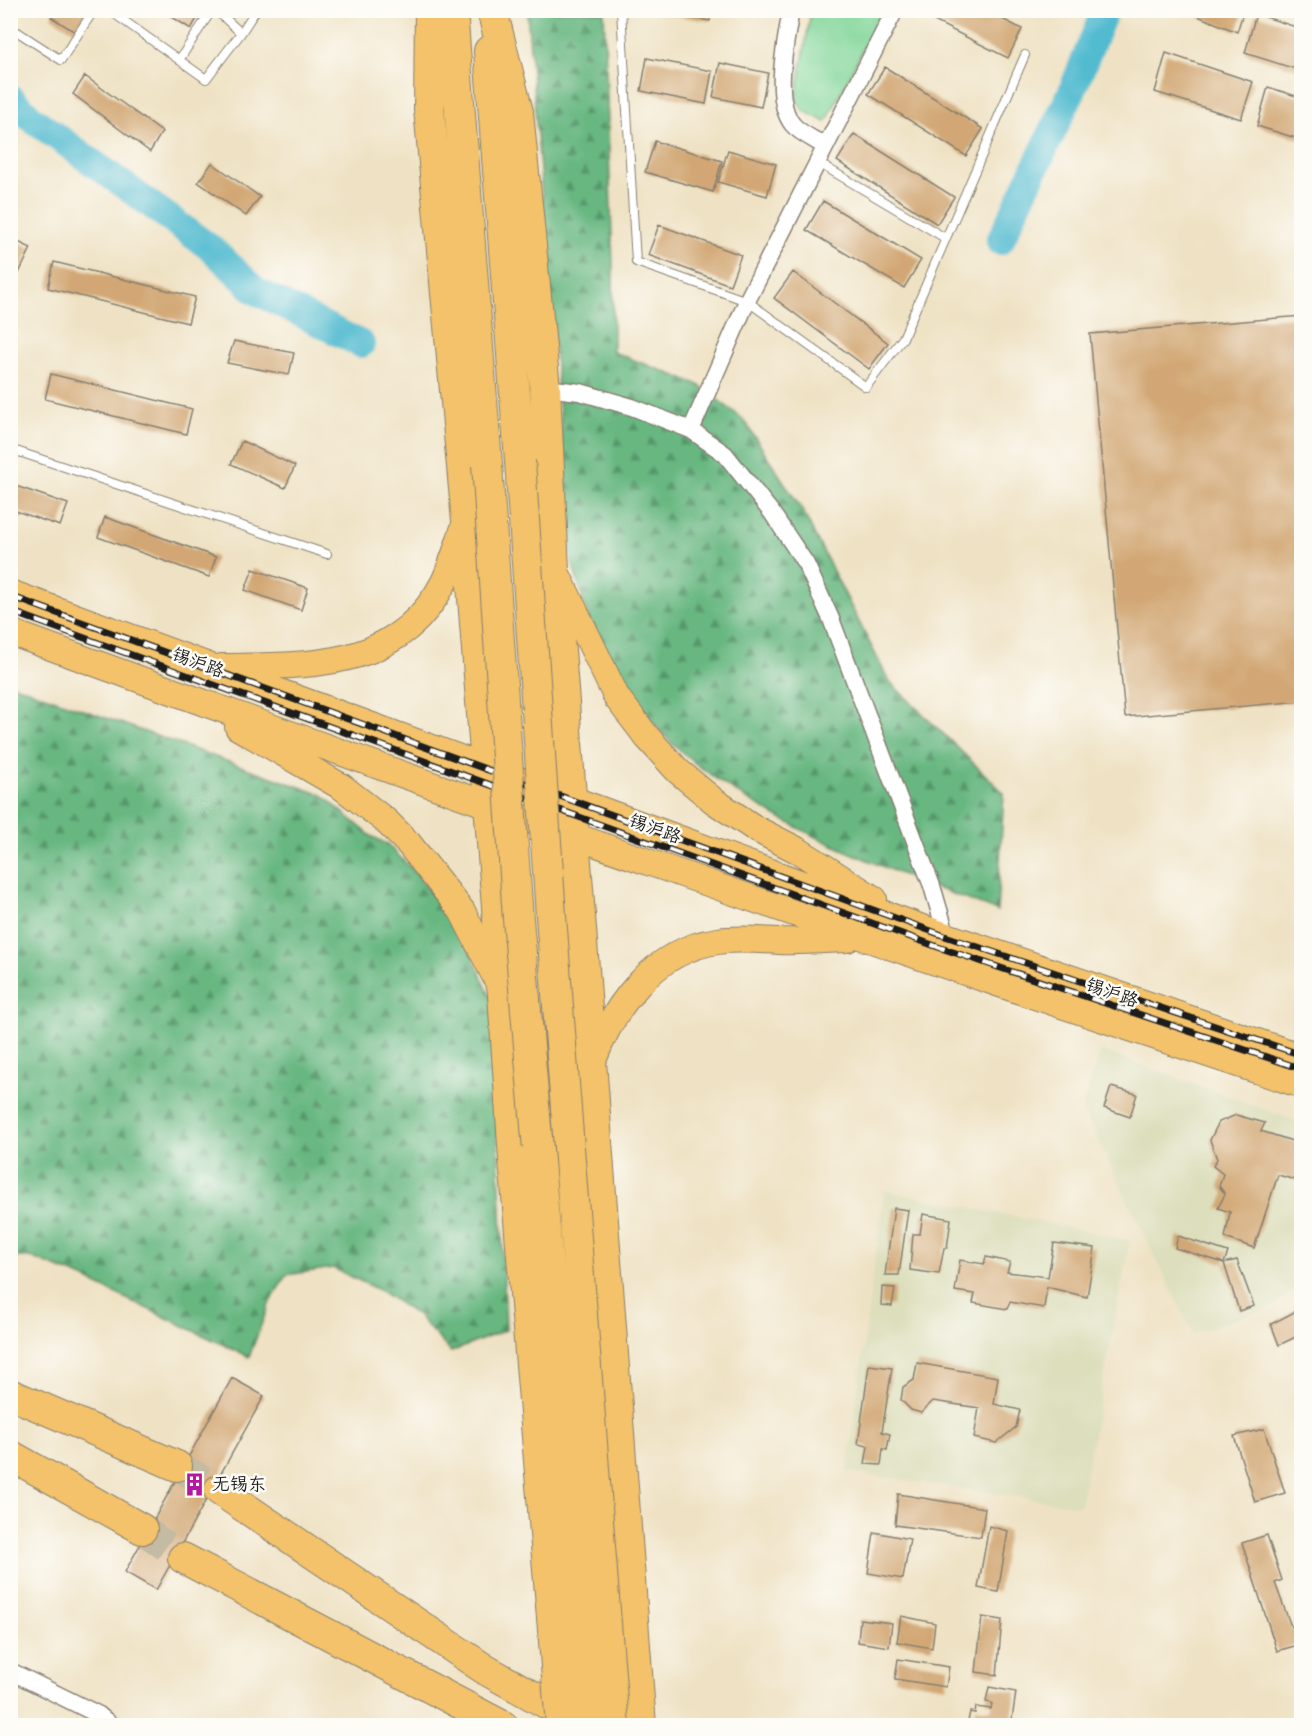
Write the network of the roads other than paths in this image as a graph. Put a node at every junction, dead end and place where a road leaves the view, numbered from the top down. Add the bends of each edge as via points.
1 (94, 10) edge
2 (109, 10) edge
3 (214, 10) edge
4 (256, 10) edge
5 (430, 10) edge
6 (452, 10) edge
7 (487, 10) edge
8 (492, 10) edge
9 (621, 10) edge
10 (791, 10) edge
11 (895, 10) edge
12 (10, 27) edge
13 (241, 33) junction
14 (1024, 55) dead end
15 (179, 60) junction
16 (825, 146) junction
17 (816, 162) junction
18 (945, 238) junction
19 (747, 301) junction
20 (545, 388) junction
21 (691, 430) junction
22 (10, 449) edge
23 (466, 521) junction
24 (327, 554) dead end
25 (554, 570) junction
26 (10, 593) edge
27 (10, 632) edge
28 (208, 667) junction
29 (189, 698) junction
30 (485, 768) junction
31 (572, 799) junction
32 (489, 807) junction
33 (575, 836) junction
34 (917, 926) junction
35 (947, 937) junction
36 (863, 939) junction
37 (503, 991) junction
38 (1302, 1057) edge
39 (591, 1064) junction
40 (1302, 1085) edge
41 (17, 1395) edge
42 (10, 1455) edge
43 (177, 1466) tunnel mouth
44 (219, 1490) tunnel mouth
45 (142, 1529) tunnel mouth
46 (183, 1558) tunnel mouth
47 (10, 1671) edge
48 (112, 1725) edge
49 (503, 1725) edge
50 (561, 1725) edge
51 (587, 1725) edge
52 (614, 1725) edge
53 (641, 1725) edge

1 - 12 lane via 62,60
2 - 15 lane
3 - 13 lane
3 - 15 lane
4 - 13 lane
5 - 23 highway via 429,109
6 - 51 highway, bridge via 518,919
7 - 52 highway, bridge via 550,905
8 - 20 highway via 518,112
9 - 19 lane via 636,262
10 - 16 street via 784,49 782,106 794,126
11 - 16 street
13 - 15 lane via 206,79
14 - 18 lane
16 - 17 street
17 - 18 lane
17 - 19 street
18 - 19 lane via 903,338 866,387
19 - 21 street
20 - 21 street via 580,392
20 - 25 highway
21 - 35 street via 725,454 806,564 831,619 932,886
22 - 24 lane
23 - 28 main road via 444,582 418,620 374,650 320,664
23 - 30 highway
25 - 31 highway
25 - 34 main road via 617,698 678,771 756,829 799,851
26 - 28 main road, 锡沪路
27 - 29 main road
28 - 30 main road, 锡沪路
29 - 32 main road, 锡沪路
29 - 37 main road via 342,787 386,821 462,911
30 - 31 main road, 锡沪路
30 - 32 highway
31 - 33 highway
31 - 34 main road, 锡沪路
32 - 33 main road, 锡沪路
32 - 37 highway
33 - 36 main road, 锡沪路
33 - 39 highway
34 - 35 main road, 锡沪路
35 - 38 main road, 锡沪路
36 - 39 main road via 746,938 716,941 683,952 633,988 602,1036
36 - 40 main road, 锡沪路
37 - 50 highway, bridge
39 - 53 highway
41 - 43 highway
42 - 45 highway
44 - 51 highway via 486,1670
46 - 49 highway
47 - 48 street

